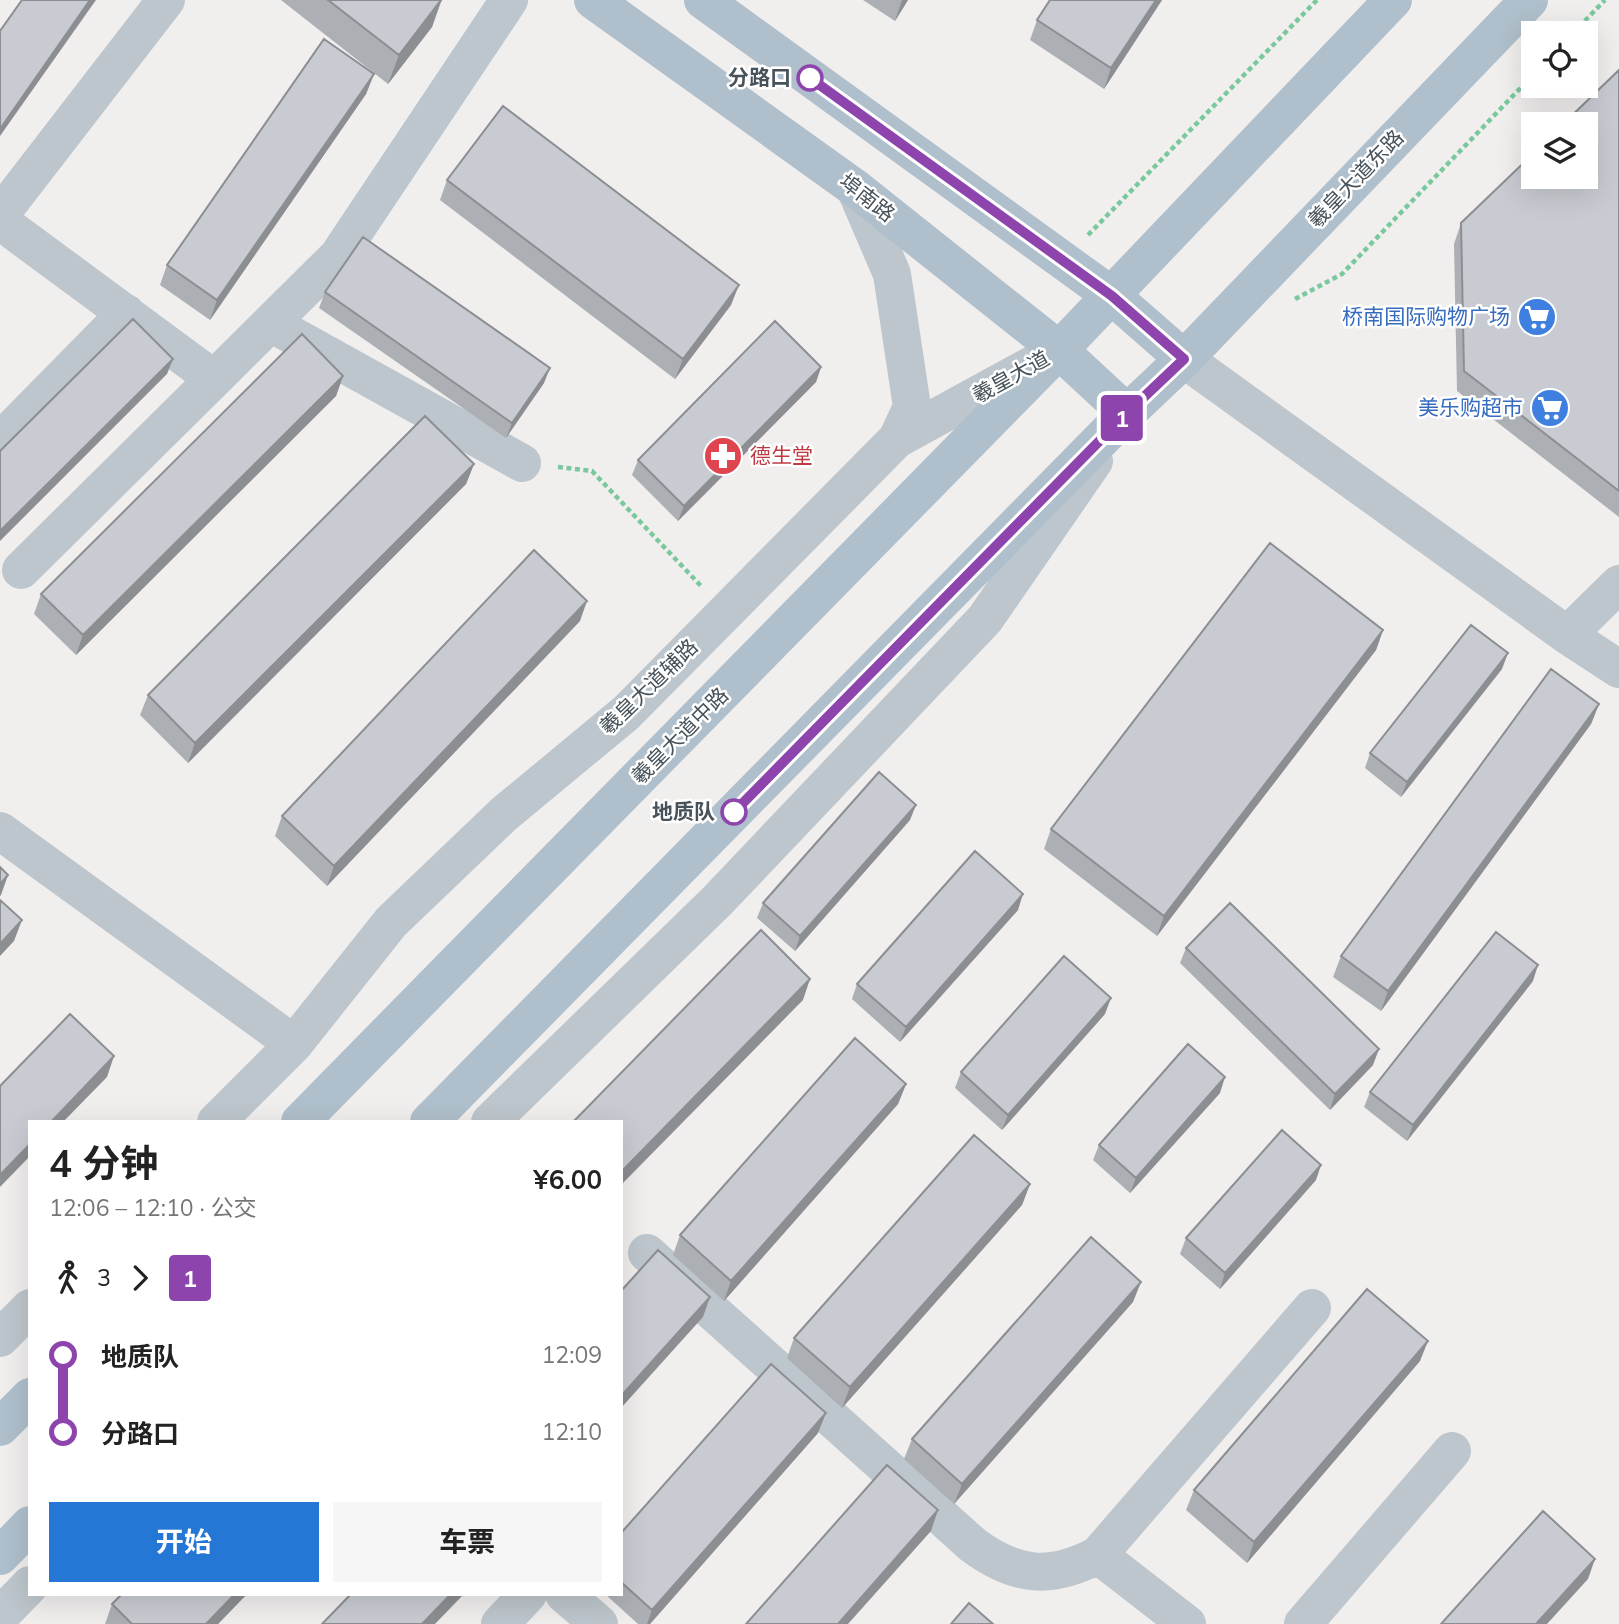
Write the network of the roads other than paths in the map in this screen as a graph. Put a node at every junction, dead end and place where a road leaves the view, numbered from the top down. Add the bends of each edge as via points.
1 (166, 0) edge
2 (509, 0) edge
3 (593, 0) edge
4 (703, 0) edge
5 (1393, 0) edge
6 (1529, 0) edge
7 (855, 188) junction
8 (0, 215) edge
9 (0, 221) edge
10 (1112, 296) junction
11 (126, 313) junction
12 (270, 323) junction
13 (1059, 350) junction
14 (1184, 359) junction
15 (214, 379) junction
16 (1127, 413) junction
17 (897, 439) junction
18 (0, 441) edge
19 (522, 463) road end
20 (21, 570) dead end
21 (1619, 584) edge
22 (1567, 635) junction
23 (1619, 669) edge
24 (0, 831) edge
25 (294, 1044) junction
26 (218, 1120) edge
27 (302, 1120) edge
28 (431, 1120) edge
29 (492, 1120) edge
30 (647, 1253) dead end
31 (1312, 1308) dead end
32 (28, 1310) edge
33 (0, 1338) edge
34 (28, 1399) edge
35 (0, 1427) edge
36 (1452, 1451) dead end
37 (28, 1527) edge
38 (1098, 1555) junction
39 (0, 1556) edge
40 (28, 1587) edge
41 (526, 1596) edge
42 (566, 1596) edge
43 (0, 1616) edge
44 (499, 1624) edge
45 (598, 1624) edge
46 (1187, 1624) edge
47 (1303, 1624) edge

1 - 8 street
2 - 12 street via 338,256
3 - 7 main road, 埠南路
4 - 10 main road
5 - 10 main road
6 - 14 main road, 羲皇大道东路
7 - 13 main road, 埠南路
7 - 17 street, 羲皇大道辅路 via 892,274 912,407
9 - 11 street
10 - 13 main road, 羲皇大道
10 - 14 main road
11 - 15 street
11 - 18 street
12 - 15 street
12 - 19 street
13 - 16 main road, 埠南路
13 - 17 street, 羲皇大道
13 - 27 main road, 羲皇大道中路
14 - 16 main road
14 - 22 street
15 - 20 street
16 - 28 main road
16 - 29 street via 985,619 717,901
17 - 25 street, 羲皇大道辅路 via 626,713 504,814 391,922
21 - 22 street
22 - 23 street
24 - 25 street
25 - 26 street, 羲皇大道辅路
30 - 38 street via 988,1556 1004,1565 1040,1572 1080,1565
31 - 38 street
32 - 33 street
34 - 35 main road
36 - 47 street
37 - 39 main road
38 - 46 street
40 - 43 street
41 - 44 street
42 - 45 street

